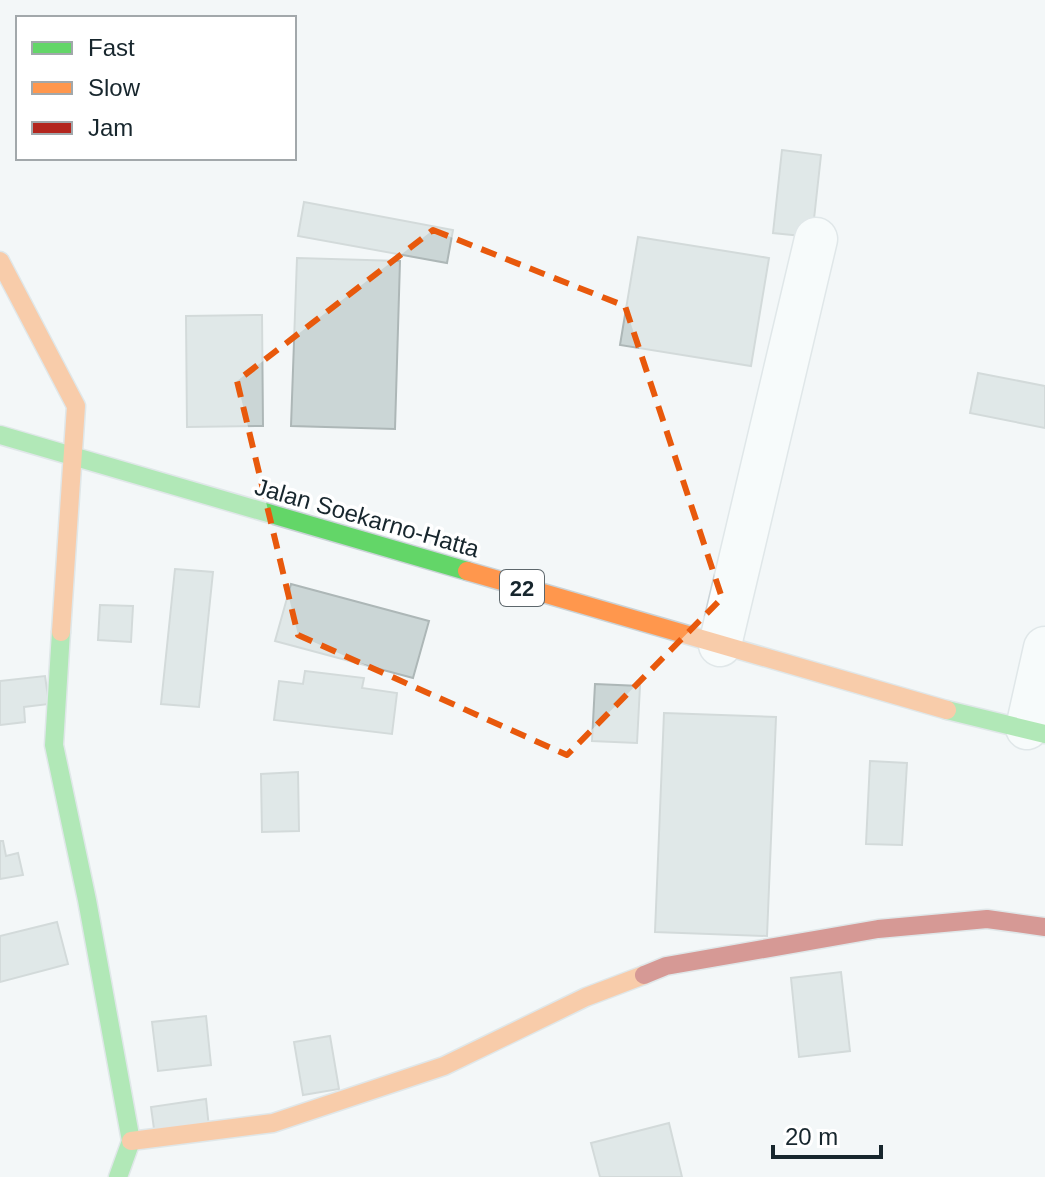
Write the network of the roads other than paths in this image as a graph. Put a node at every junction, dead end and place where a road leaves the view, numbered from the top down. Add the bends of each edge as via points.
1 (816, 239) dead end
2 (0, 261) edge
3 (0, 435) edge
4 (73, 457) junction
5 (720, 645) junction
6 (1045, 648) edge
7 (1036, 731) edge
8 (1045, 927) edge
9 (131, 1141) junction
10 (118, 1177) edge

1 - 5 street
2 - 4 main road via 76,406
3 - 4 main road, Jalan Soekarno-Hatta / 22
4 - 5 main road, Jalan Soekarno-Hatta / 22
4 - 9 main road via 54,745
5 - 7 main road, Jalan Soekarno-Hatta / 22
6 - 7 street
8 - 9 main road via 987,919 878,929 666,966 586,997 444,1066 273,1123
9 - 10 main road

